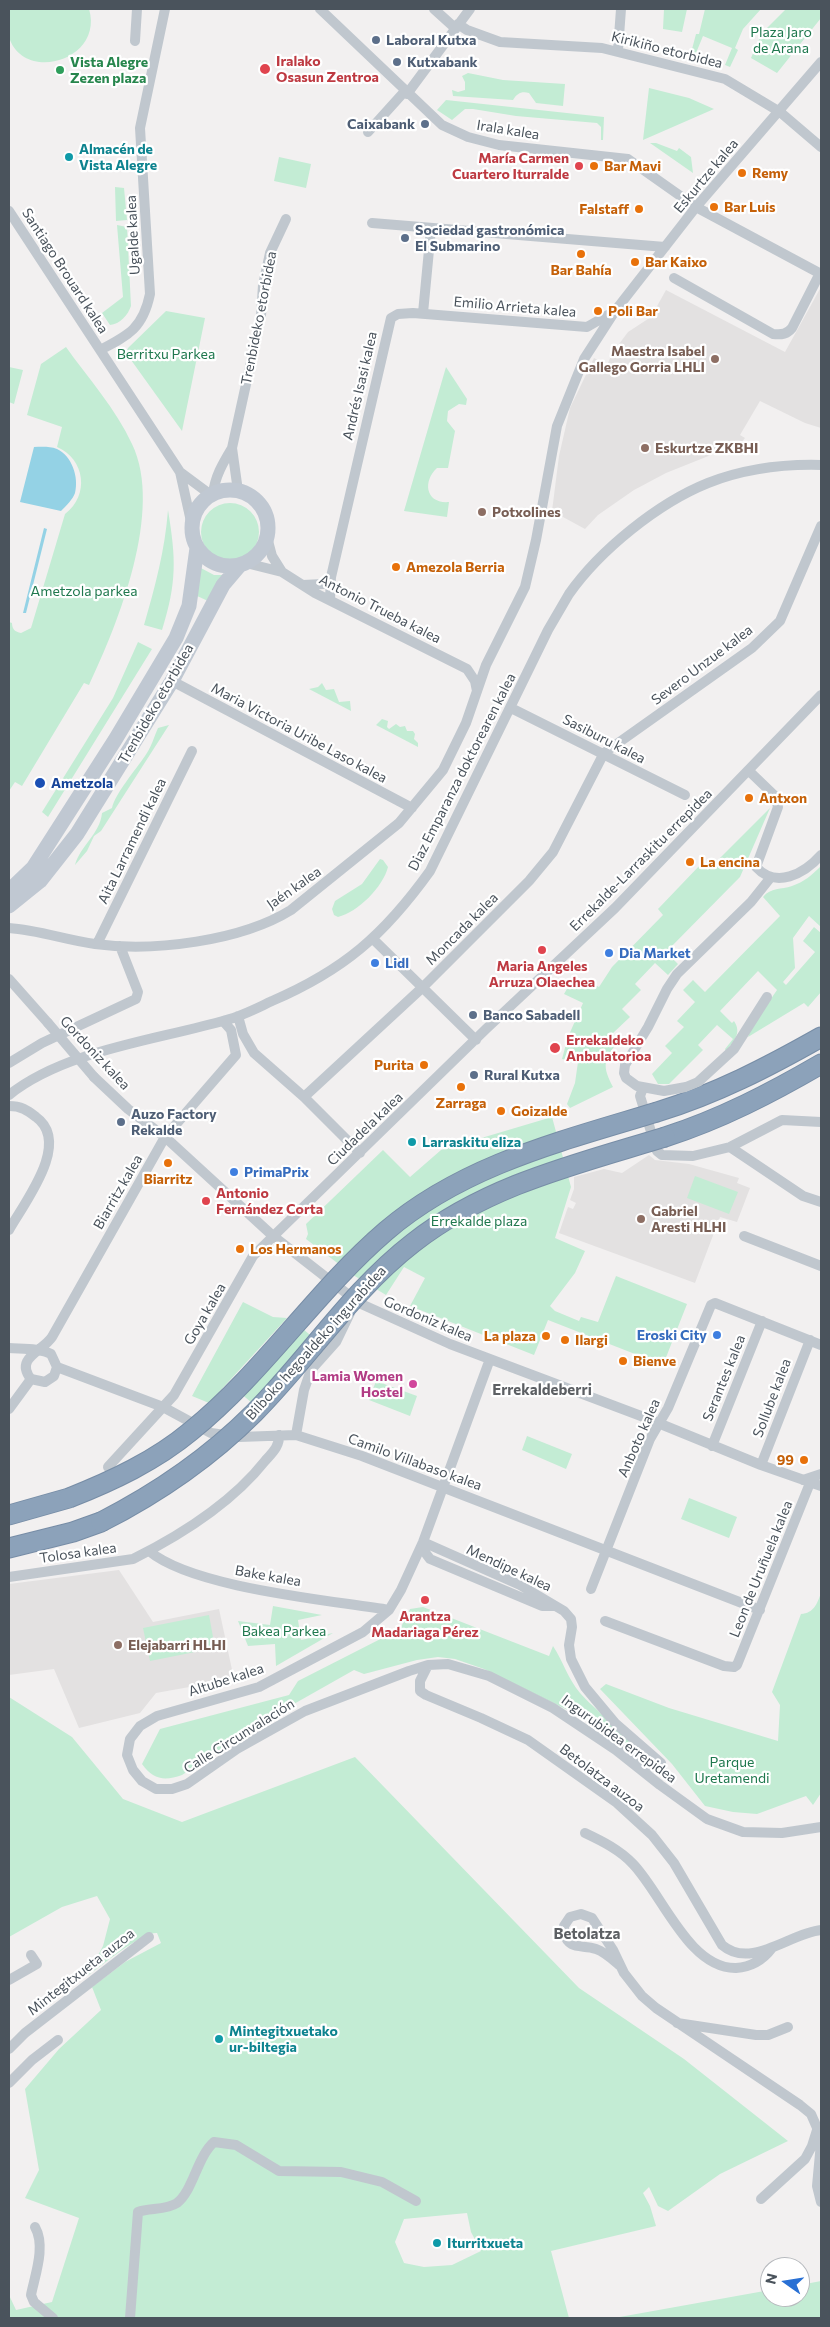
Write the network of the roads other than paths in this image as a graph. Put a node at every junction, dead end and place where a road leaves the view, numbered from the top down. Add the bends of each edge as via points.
1 (137, 9) edge
2 (165, 9) edge
3 (320, 9) edge
4 (434, 9) edge
5 (470, 9) edge
6 (621, 9) edge
7 (457, 26) junction
8 (135, 41) dead end
9 (618, 50) junction
10 (821, 62) edge
11 (406, 93) junction
12 (780, 112) junction
13 (368, 132) dead end
14 (821, 148) edge
15 (696, 207) junction
16 (9, 211) edge
17 (286, 219) dead end
18 (372, 223) dead end
19 (430, 229) junction
20 (665, 248) junction
21 (821, 274) edge
22 (674, 278) dead end
23 (615, 311) junction
24 (423, 314) junction
25 (587, 327) junction
26 (593, 342) junction
27 (100, 350) junction
28 (232, 448) junction
29 (821, 466) edge
30 (180, 472) junction
31 (238, 491) junction
32 (212, 495) junction
33 (192, 526) junction
34 (821, 526) edge
35 (267, 537) junction
36 (197, 548) junction
37 (243, 564) junction
38 (282, 572) junction
39 (331, 577) junction
40 (303, 585) junction
41 (330, 600) junction
42 (486, 666) junction
43 (467, 669) junction
44 (172, 681) junction
45 (477, 693) junction
46 (821, 694) edge
47 (511, 708) junction
48 (192, 751) dead end
49 (604, 754) junction
50 (749, 771) junction
51 (685, 795) dead end
52 (412, 808) junction
53 (821, 855) edge
54 (771, 877) junction
55 (9, 891) edge
56 (9, 906) edge
57 (9, 928) edge
58 (373, 939) junction
59 (97, 944) junction
60 (120, 946) junction
61 (9, 979) edge
62 (423, 987) junction
63 (766, 997) dead end
64 (238, 1016) junction
65 (224, 1021) junction
66 (821, 1037) edge
67 (476, 1040) junction
68 (254, 1054) junction
69 (236, 1055) junction
70 (9, 1063) edge
71 (821, 1064) edge
72 (643, 1088) junction
73 (9, 1095) edge
74 (304, 1097) junction
75 (9, 1106) edge
76 (821, 1122) edge
77 (165, 1137) junction
78 (730, 1147) junction
79 (360, 1154) junction
80 (821, 1202) edge
81 (9, 1230) edge
82 (273, 1236) junction
83 (744, 1236) dead end
84 (821, 1266) edge
85 (359, 1303) junction
86 (762, 1320) junction
87 (810, 1340) junction
88 (821, 1345) edge
89 (37, 1351) junction
90 (490, 1359) junction
91 (27, 1360) junction
92 (57, 1366) junction
93 (30, 1379) junction
94 (162, 1407) junction
95 (9, 1409) edge
96 (659, 1423) junction
97 (280, 1435) junction
98 (296, 1435) junction
99 (712, 1446) junction
100 (761, 1465) junction
101 (108, 1467) dead end
102 (821, 1474) edge
103 (806, 1481) junction
104 (821, 1486) edge
105 (442, 1487) junction
106 (9, 1515) edge
107 (422, 1545) junction
108 (9, 1548) edge
109 (606, 1550) junction
110 (149, 1551) junction
111 (9, 1576) edge
112 (591, 1588) dead end
113 (389, 1610) junction
114 (760, 1610) junction
115 (605, 1621) dead end
116 (428, 1665) junction
117 (157, 1716) joint
118 (585, 1729) junction
119 (821, 1827) edge
120 (585, 1833) dead end
121 (821, 1930) edge
122 (149, 1938) dead end
123 (772, 1948) junction
124 (31, 1955) dead end
125 (619, 1965) junction
126 (9, 1980) edge
127 (676, 2023) junction
128 (788, 2027) dead end
129 (58, 2040) dead end
130 (9, 2049) edge
131 (9, 2083) edge
132 (820, 2132) edge
133 (821, 2142) edge
134 (761, 2199) dead end
135 (416, 2201) dead end
136 (821, 2202) edge
137 (35, 2227) dead end
138 (52, 2318) edge
139 (130, 2318) edge

1 - 8 street
2 - 27 street, Ugalde kalea via 140,128 150,294 144,317 122,338
3 - 11 street, Irala kalea
4 - 7 street, Kirikiño etorbidea
5 - 7 street
6 - 9 street
7 - 9 street, Kirikiño etorbidea via 500,42
7 - 11 street
9 - 12 street, Kirikiño etorbidea via 725,78
10 - 12 street, Eskurtze kalea
11 - 13 street
11 - 15 street, Irala kalea via 442,125 482,142 628,159
12 - 14 street, Kirikiño etorbidea
12 - 15 street, Eskurtze kalea
15 - 20 street, Eskurtze kalea
15 - 21 street, Irala kalea
16 - 27 street, Santiago Brouard kalea
17 - 28 street, Trenbideko etorbidea via 270,254 261,316
18 - 19 street
19 - 20 street
19 - 24 street
20 - 23 street, Eskurtze kalea
21 - 22 street via 792,328 780,335
23 - 25 street, Eskurtze kalea
23 - 26 street, Eskurtze kalea
24 - 25 street, Emilio Arrieta kalea
24 - 39 street, Andrés Isasi kalea via 398,314 388,322
25 - 26 street, Emilio Arrieta kalea
26 - 42 street, Eskurtze kalea via 557,426 525,587
27 - 30 street, Santiago Brouard kalea
28 - 31 street, Trenbideko etorbidea
28 - 32 street, Trenbideko etorbidea via 219,469
29 - 47 street, Diaz Emparanza doktorearen kalea via 783,466 741,473 709,483 640,523 598,560 570,593 548,630
30 - 32 street, Santiago Brouard kalea
30 - 33 street, Santiago Brouard kalea
31 - 32 street
31 - 35 street via 249,495 265,513
32 - 33 street via 199,505
33 - 36 street
34 - 49 street, Severo Unzue kalea via 780,621 752,648
35 - 37 street via 259,552
35 - 38 street via 272,556
36 - 37 street via 215,564
36 - 55 street, Trenbideko etorbidea via 189,606 176,638 33,868
37 - 38 street, Antonio Trueba kalea
37 - 44 street, Trenbideko etorbidea via 223,585
38 - 40 street, Antonio Trueba kalea
39 - 40 street via 323,584
39 - 41 street, Andrés Isasi kalea
40 - 41 street, Antonio Trueba kalea
41 - 43 street, Antonio Trueba kalea
42 - 43 street
42 - 45 street, Jaén kalea
43 - 45 street via 475,681
44 - 52 street, Maria Victoria Uribe Laso kalea
44 - 56 street, Trenbideko etorbidea via 77,834 40,881
45 - 52 street, Jaén kalea via 444,770
46 - 50 street, Errekalde-Larraskitu errepidea
47 - 49 street, Sasiburu kalea
47 - 58 street, Diaz Emparanza doktorearen kalea via 430,871
48 - 59 street, Aita Larramendi kalea
49 - 51 street, Sasiburu kalea
49 - 62 street, Moncada kalea via 553,852 530,881
50 - 54 street via 775,796 778,806 756,866
50 - 67 street, Errekalde-Larraskitu errepidea via 615,908
52 - 60 street, Jaén kalea via 400,823 367,851 277,919 215,938
53 - 54 street via 795,875 778,879
54 - 72 street via 751,902 677,974 667,989 625,1064 626,1078
57 - 59 street, Jaén kalea
58 - 62 street
58 - 64 street, Diaz Emparanza doktorearen kalea via 351,958 307,986
59 - 60 street, Jaén kalea
60 - 70 street via 138,992 136,999 42,1043
61 - 77 street, Gordoniz kalea, bridge via 94,1077
62 - 67 street
62 - 74 street, Moncada kalea
63 - 72 street via 734,1049 698,1082 673,1090
64 - 65 street, Diaz Emparanza doktorearen kalea
64 - 68 street
65 - 69 street via 232,1030
65 - 73 street, Diaz Emparanza doktorearen kalea via 155,1036 95,1054 48,1073
66 - 106 highway, Bilboko hegoaldeko ingurabidea, bridge via 762,1070 692,1102 513,1157 484,1169 417,1207 352,1262 252,1374 190,1432 134,1469 69,1498
67 - 79 street, Ciudadela kalea
68 - 69 street via 244,1052
68 - 74 street
69 - 77 street, Biarritz kalea
71 - 108 highway, Bilboko hegoaldeko ingurabidea, bridge via 732,1112 523,1181 476,1202 437,1225 372,1278 255,1412 203,1460 153,1495 101,1522
72 - 78 street via 640,1096 658,1154 693,1156
74 - 79 street
75 - 81 street via 23,1108 43,1122 50,1146 42,1173
76 - 78 street via 782,1120
77 - 82 street, Gordoniz kalea
77 - 89 street, Biarritz kalea via 52,1337
78 - 80 street via 803,1196
79 - 82 street, Ciudadela kalea
82 - 85 street, Gordoniz kalea
82 - 94 street, Goya kalea via 253,1256 174,1395
83 - 84 street
85 - 90 street, Gordoniz kalea
85 - 98 street via 349,1315 336,1342 311,1370
86 - 87 street
86 - 96 street, Anboto kalea via 715,1303 709,1308
86 - 99 street, Serantes kalea
87 - 88 street
87 - 100 street, Sollube kalea
89 - 91 street
89 - 91 street via 9,1348
89 - 92 street via 51,1354
90 - 96 street, Gordoniz kalea
90 - 105 street
91 - 93 street via 25,1370
92 - 93 street via 50,1380
92 - 94 street, Camilo Villabaso kalea
93 - 95 street
94 - 97 street, Camilo Villabaso kalea via 211,1433 239,1437
94 - 101 street, Goya kalea
96 - 99 street, Gordoniz kalea
96 - 109 street, Anboto kalea
97 - 98 street, Camilo Villabaso kalea
97 - 110 street, Tolosa kalea via 280,1442 254,1475 233,1494 194,1524
98 - 105 street, Camilo Villabaso kalea
99 - 100 street, Gordoniz kalea
100 - 103 street, Gordoniz kalea
102 - 103 street
103 - 104 street, Gordoniz kalea
103 - 114 street, Leon de Uruñuela kalea
105 - 107 street
105 - 109 street, Camilo Villabaso kalea
107 - 113 street, Altube kalea
107 - 118 street, Mendipe kalea via 520,1585 571,1619 569,1645 585,1687 615,1723 661,1763 662,1768 654,1767 600,1734
109 - 112 street, Anboto kalea
109 - 114 street, Camilo Villabaso kalea
110 - 111 street, Tolosa kalea via 133,1559
110 - 113 street, Bake kalea via 159,1560 226,1583
113 - 117 street, Altube kalea via 363,1632 259,1687
114 - 115 street, Leon de Uruñuela kalea via 737,1666 731,1668
116 - 117 street, Calle Circunvalación via 305,1711 238,1749 187,1784 172,1789 156,1789 142,1781 127,1755 130,1738 140,1726
116 - 118 street, Ingurubidea errepidea via 448,1664 489,1676 553,1708
116 - 123 street, Betolatza auzoa via 420,1681 420,1691 426,1696 528,1740 617,1803 652,1835 674,1863 722,1945 730,1952 741,1954
118 - 119 street, Ingurubidea errepidea via 706,1818 725,1826 743,1832 782,1834
120 - 123 street, Betolatza auzoa via 604,1842 632,1863 687,1940 711,1962 721,1966 747,1967
121 - 123 street, Betolatza auzoa
122 - 130 street, Mintegitxueta auzoa via 25,2033
124 - 126 street via 37,1964
125 - 125 street via 592,1918 581,1914 566,1921 564,1933 569,1943 600,1951
125 - 127 street via 642,1996
127 - 128 street via 756,2035 768,2035
127 - 132 street via 811,2114
129 - 131 street
132 - 134 street via 805,2159
133 - 136 street via 818,2186
135 - 139 street via 382,2182 341,2172 279,2171 236,2145 214,2142 207,2148 184,2194 176,2203 138,2212
137 - 138 street via 40,2249 31,2295 34,2302

